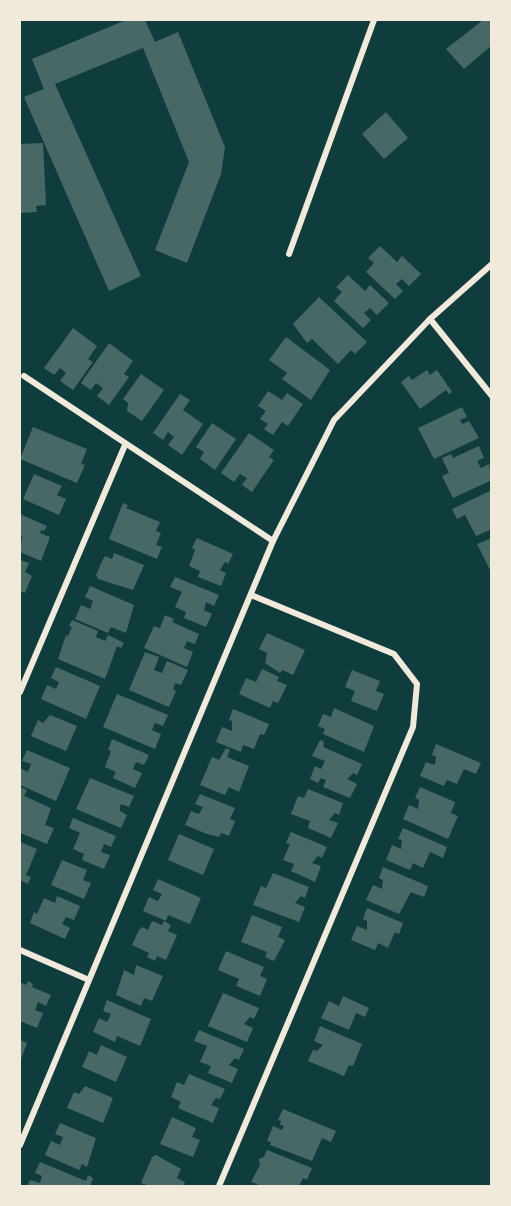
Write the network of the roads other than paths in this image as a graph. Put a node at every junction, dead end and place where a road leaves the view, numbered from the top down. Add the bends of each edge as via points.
1 (374, 20) edge
2 (289, 254) dead end
3 (492, 264) edge
4 (430, 319) junction
5 (24, 376) dead end
6 (492, 396) edge
7 (125, 445) junction
8 (273, 541) junction
9 (250, 595) junction
10 (20, 692) edge
11 (20, 950) edge
12 (89, 980) junction
13 (20, 1140) edge
14 (219, 1186) edge

1 - 2 street
3 - 4 street
4 - 6 street
4 - 8 street via 334,420
5 - 7 street
7 - 8 street
7 - 10 street
8 - 9 street
9 - 12 street
9 - 14 street via 394,654 417,684 412,727
11 - 12 street
12 - 13 street

